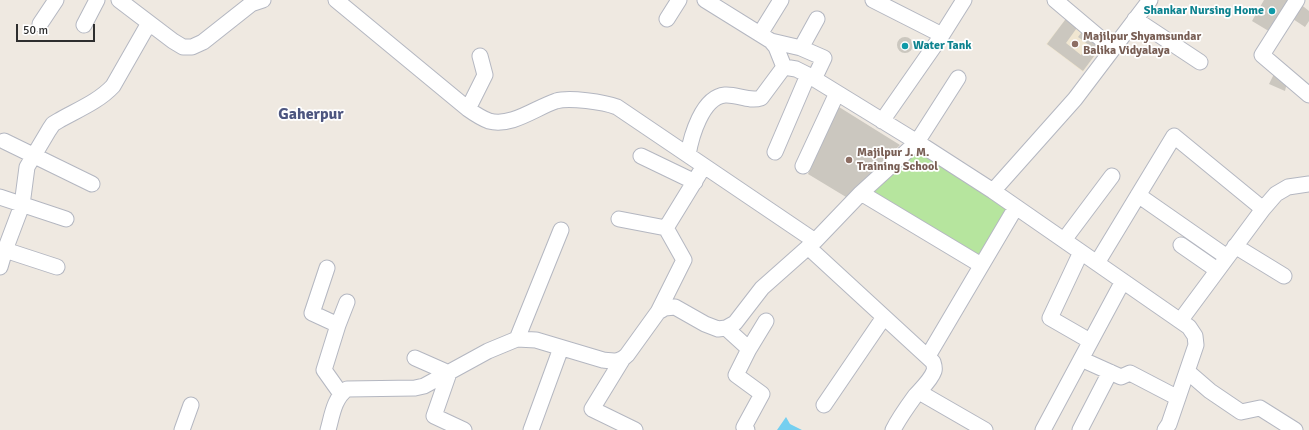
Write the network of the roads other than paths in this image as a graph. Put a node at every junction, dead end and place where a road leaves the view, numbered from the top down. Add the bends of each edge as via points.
1 (56, 0) edge
2 (97, 0) edge
3 (120, 0) edge
4 (263, 0) edge
5 (336, 0) edge
6 (679, 0) edge
7 (705, 0) edge
8 (781, 0) edge
9 (873, 0) edge
10 (964, 0) edge
11 (1055, 0) edge
12 (1150, 0) edge
13 (1297, 0) edge
14 (667, 19) dead end
15 (816, 19) dead end
16 (1135, 19) junction
17 (149, 23) junction
18 (40, 24) dead end
19 (84, 24) dead end
20 (942, 35) junction
21 (765, 37) junction
22 (801, 48) junction
23 (1113, 49) junction
24 (480, 56) dead end
25 (1200, 62) dead end
26 (784, 67) junction
27 (811, 77) junction
28 (958, 78) dead end
29 (836, 93) junction
30 (1309, 95) edge
31 (468, 109) junction
32 (882, 121) junction
33 (4, 142) dead end
34 (917, 142) junction
35 (775, 152) dead end
36 (688, 155) junction
37 (34, 156) junction
38 (641, 156) dead end
39 (704, 166) junction
40 (803, 166) dead end
41 (1112, 176) dead end
42 (694, 182) junction
43 (92, 184) dead end
44 (1309, 184) edge
45 (993, 191) junction
46 (861, 193) junction
47 (1138, 196) junction
48 (0, 197) edge
49 (22, 205) junction
50 (1016, 207) junction
51 (1263, 209) junction
52 (66, 219) dead end
53 (619, 219) dead end
54 (666, 228) junction
55 (561, 230) dead end
56 (1064, 240) junction
57 (812, 244) junction
58 (1181, 244) dead end
59 (5, 250) junction
60 (1081, 252) junction
61 (1231, 252) junction
62 (1097, 263) junction
63 (981, 265) junction
64 (0, 267) edge
65 (57, 267) dead end
66 (327, 268) dead end
67 (1217, 270) junction
68 (1284, 276) dead end
69 (1123, 281) junction
70 (347, 302) dead end
71 (658, 312) junction
72 (884, 317) junction
73 (766, 321) dead end
74 (1180, 321) junction
75 (338, 325) junction
76 (726, 328) junction
77 (516, 339) junction
78 (1090, 342) junction
79 (560, 348) junction
80 (749, 349) junction
81 (928, 356) junction
82 (415, 358) dead end
83 (1081, 359) junction
84 (622, 360) junction
85 (1110, 372) junction
86 (1188, 372) junction
87 (449, 373) junction
88 (919, 392) junction
89 (341, 394) junction
90 (1178, 398) junction
91 (191, 405) dead end
92 (824, 405) dead end
93 (182, 430) edge
94 (328, 430) edge
95 (464, 430) edge
96 (531, 430) edge
97 (635, 430) edge
98 (747, 430) edge
99 (893, 430) edge
100 (985, 430) edge
101 (1043, 430) edge
102 (1080, 430) edge
103 (1165, 430) edge
104 (1296, 430) edge

1 - 18 street
2 - 19 street
3 - 17 street
4 - 17 street via 251,4 192,47 183,47
5 - 31 street
6 - 14 street
7 - 21 street
8 - 21 street
9 - 20 street
10 - 20 street
11 - 23 street
12 - 16 street
13 - 30 street via 1262,55
15 - 22 street
16 - 23 street
16 - 25 street
17 - 37 street via 113,86 100,98 53,124
20 - 32 street
21 - 22 street
21 - 26 street via 778,53
22 - 27 street via 824,58
23 - 45 street via 1075,99
24 - 31 street via 485,76
26 - 27 street
26 - 36 street via 761,98 725,95 707,104 690,143
27 - 29 street
27 - 35 street
28 - 34 street
29 - 32 street
29 - 40 street
31 - 36 street via 481,118 502,122 557,101 609,104
32 - 34 street
33 - 37 street
34 - 45 street
34 - 46 street
36 - 39 street
37 - 43 street
37 - 49 street via 27,167
38 - 42 street
39 - 42 street
39 - 57 street
41 - 56 street
42 - 54 street
44 - 51 street via 1288,187 1276,194
45 - 50 street
46 - 57 street
46 - 63 street
47 - 51 street via 1174,136
47 - 61 street
47 - 62 street
48 - 49 street
49 - 52 street
49 - 59 street
50 - 56 street
50 - 63 street
51 - 61 street
53 - 54 street
54 - 71 street via 684,260
55 - 77 street
56 - 60 street
57 - 72 street
57 - 76 street via 762,288 735,323
58 - 67 street
59 - 64 street
59 - 65 street
60 - 62 street
60 - 78 street via 1050,318
61 - 67 street
61 - 68 street
62 - 69 street
63 - 81 street
66 - 75 street via 312,313
67 - 74 street
69 - 74 street
69 - 78 street
70 - 75 street
71 - 76 street via 675,307 705,324 718,329
71 - 84 street
72 - 81 street
72 - 92 street
73 - 80 street
74 - 86 street via 1189,327 1195,336 1196,345
75 - 89 street via 324,370
76 - 80 street
77 - 79 street via 532,340
77 - 87 street
78 - 83 street
79 - 84 street via 604,360
79 - 96 street
80 - 98 street via 736,375 762,394 744,427
81 - 88 street via 935,366 934,371
82 - 87 street
83 - 85 street
83 - 101 street
84 - 97 street via 592,409
85 - 90 street via 1121,378 1130,373
85 - 102 street
86 - 90 street
86 - 104 street via 1241,412 1260,408
87 - 89 street via 415,388 354,388 347,389
87 - 95 street via 434,416
88 - 99 street
88 - 100 street
89 - 94 street
90 - 103 street
91 - 93 street

